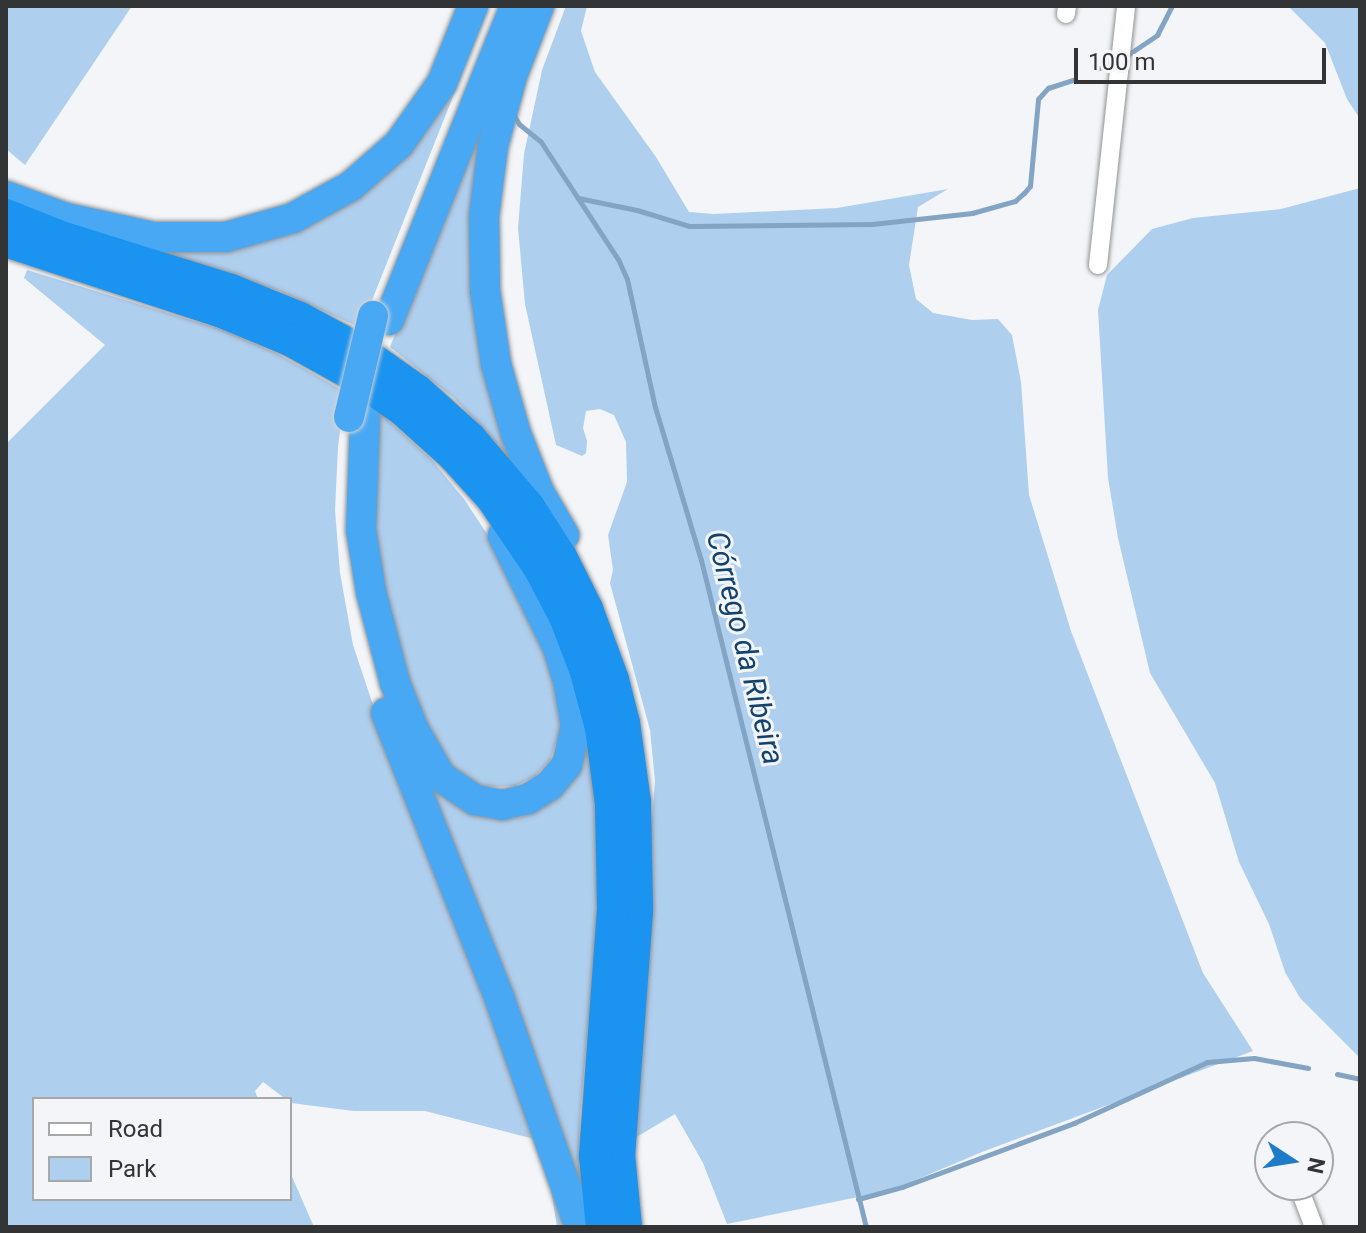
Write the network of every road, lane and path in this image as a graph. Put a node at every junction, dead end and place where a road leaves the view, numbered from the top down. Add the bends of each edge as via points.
1 (473, 6) edge
2 (497, 6) edge
3 (515, 6) edge
4 (539, 6) edge
5 (1126, 6) edge
6 (6, 196) edge
7 (6, 215) edge
8 (6, 241) edge
9 (1098, 265) dead end
10 (381, 318) junction
11 (357, 418) junction
12 (413, 419) junction
13 (613, 680) junction
14 (1304, 1201) edge
15 (580, 1227) edge
16 (602, 1227) edge
17 (626, 1227) edge
18 (1314, 1227) edge

1 - 6 highway via 442,83 406,136 351,186 293,218 226,237 153,237 77,222
2 - 10 highway
3 - 10 highway
4 - 13 highway via 493,146 484,216 485,290 496,364 516,434 591,593
5 - 9 street
7 - 13 highway via 269,305 331,334 408,384 470,438 529,507 575,583
8 - 12 highway via 260,327 348,372
10 - 11 highway, bridge
11 - 12 highway via 366,570 395,683 414,730 451,786 475,800 516,803 540,793 559,776 572,753 576,727 563,663 522,570 467,482
11 - 15 highway via 345,532 370,666 500,1000
12 - 16 highway via 482,487 540,569 577,646 601,728 614,865 596,1126
13 - 17 highway via 628,742 638,842 619,1155
14 - 18 street

